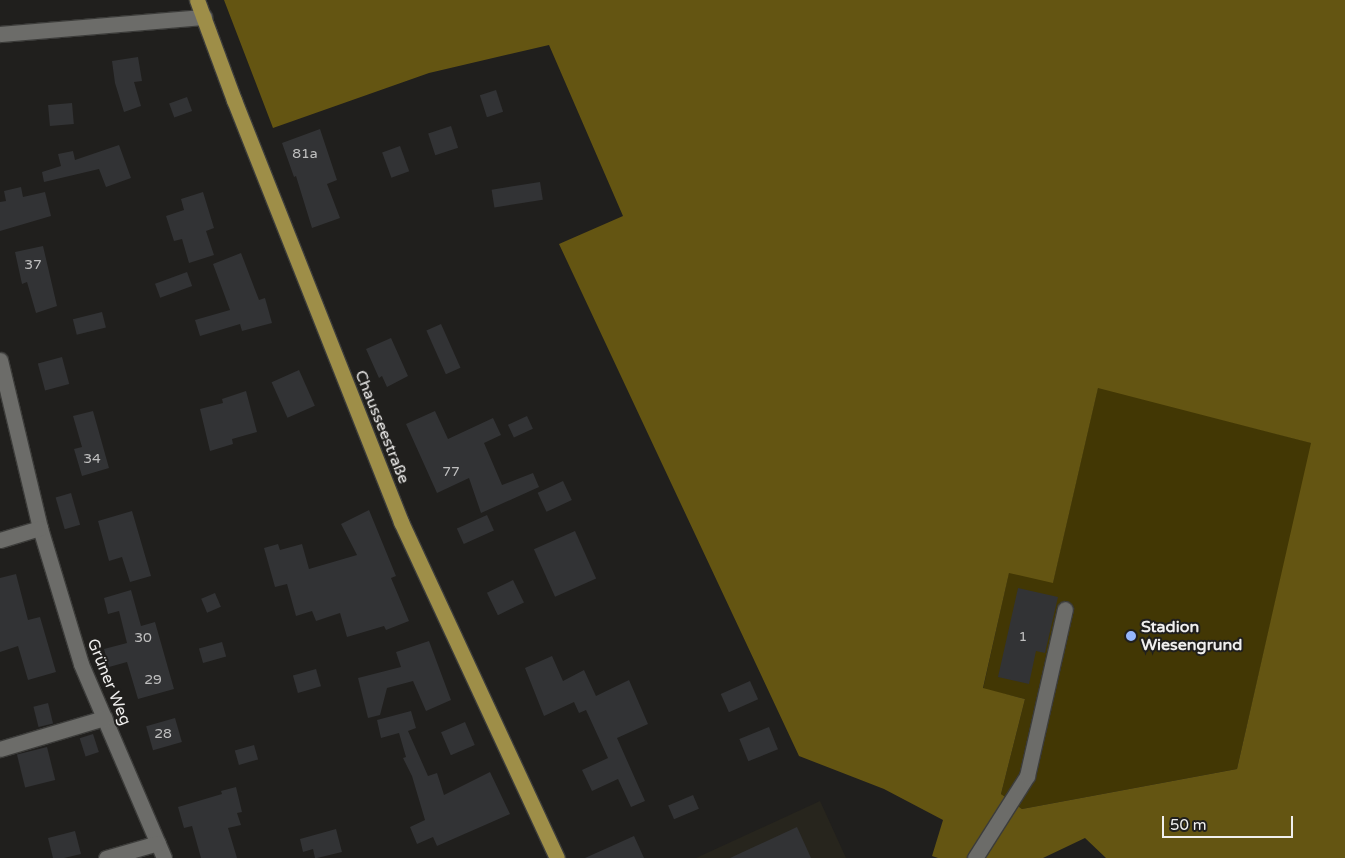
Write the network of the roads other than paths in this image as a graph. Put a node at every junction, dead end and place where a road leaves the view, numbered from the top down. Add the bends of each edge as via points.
1 (197, 0) edge
2 (204, 17) junction
3 (0, 34) edge
4 (0, 360) edge
5 (40, 528) junction
6 (0, 540) edge
7 (1065, 609) dead end
8 (104, 718) junction
9 (0, 749) edge
10 (158, 843) junction
11 (106, 858) edge
12 (164, 858) edge
13 (557, 858) edge
14 (975, 858) edge

1 - 2 main road, Chausseestraße
2 - 3 street
2 - 13 main road, Chausseestraße via 401,522
4 - 5 street, Grüner Weg
5 - 6 street
5 - 8 street, Grüner Weg via 81,664
7 - 14 street via 1027,776
8 - 9 street
8 - 10 street, Grüner Weg
10 - 11 street
10 - 12 street, Grüner Weg

